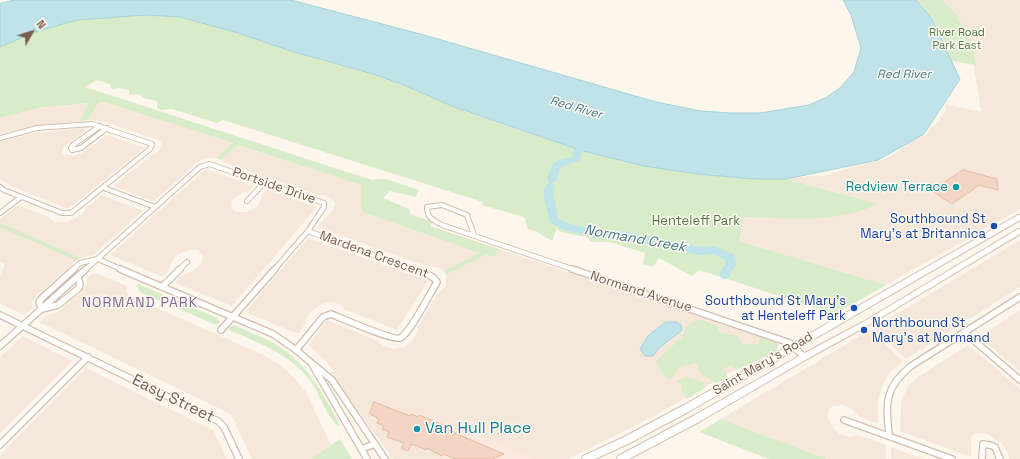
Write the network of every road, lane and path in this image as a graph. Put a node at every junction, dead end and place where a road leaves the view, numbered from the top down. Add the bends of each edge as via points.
1 (100, 126) junction
2 (107, 128) junction
3 (0, 138) edge
4 (265, 182) junction
5 (0, 187) edge
6 (104, 188) junction
7 (21, 197) junction
8 (247, 201) dead end
9 (155, 207) junction
10 (0, 213) edge
11 (1020, 217) edge
12 (308, 231) junction
13 (1020, 231) edge
14 (474, 235) junction
15 (98, 259) junction
16 (187, 262) dead end
17 (78, 276) junction
18 (162, 287) junction
19 (1020, 297) edge
20 (42, 309) junction
21 (0, 315) edge
22 (232, 316) junction
23 (23, 326) junction
24 (221, 330) dead end
25 (964, 332) junction
26 (0, 346) edge
27 (794, 347) junction
28 (296, 350) junction
29 (88, 357) junction
30 (804, 357) junction
31 (310, 361) junction
32 (1020, 380) edge
33 (844, 420) dead end
34 (889, 435) junction
35 (375, 444) junction
36 (0, 445) edge
37 (361, 450) junction
38 (240, 459) edge
39 (367, 459) edge
40 (385, 459) edge
41 (586, 459) edge
42 (621, 459) edge
43 (952, 459) edge
44 (982, 459) edge
45 (1000, 459) edge

1 - 2 street
1 - 2 street via 73,145 72,150 81,148
1 - 3 street via 88,124 37,128
2 - 6 street via 150,142 152,147
4 - 8 street
4 - 9 street, Portside Drive via 209,164 200,167
4 - 12 street, Portside Drive via 324,203 323,210
5 - 7 street
6 - 7 street via 74,211 65,214
6 - 9 street
7 - 10 street
9 - 15 street, Portside Drive
11 - 27 main road, Saint Mary's Road
12 - 22 street, Portside Drive
12 - 28 street, Mardena Crescent via 430,275 437,282 408,331 401,338 387,336 331,314 323,317
13 - 30 main road, Saint Mary's Road via 882,314
14 - 14 street, Normand Avenue via 467,215 442,204 427,207 426,213 430,219
14 - 27 street, Normand Avenue via 746,327
15 - 17 street, Portside Drive
15 - 18 street
15 - 20 street via 80,263 42,298 39,302
16 - 18 street
17 - 20 street, Portside Drive
17 - 20 street via 80,285 62,304
18 - 22 street
19 - 25 street
20 - 23 street, Portside Drive
21 - 23 street, Easy Street
22 - 24 street, Portside Drive
22 - 28 street via 273,334
23 - 26 street, Portside Drive
23 - 29 street, Easy Street
25 - 32 street
25 - 34 street via 912,366 892,386 887,399
27 - 30 street, Normand Avenue
27 - 41 main road, Saint Mary's Road via 687,408
28 - 31 street
29 - 36 street
29 - 38 street, Easy Street via 223,424
30 - 42 main road, Saint Mary's Road
31 - 35 street via 335,384
31 - 37 street
33 - 34 street
34 - 43 street
35 - 37 street
35 - 40 street
37 - 39 street
44 - 45 street via 982,448 984,444 989,443 998,451

